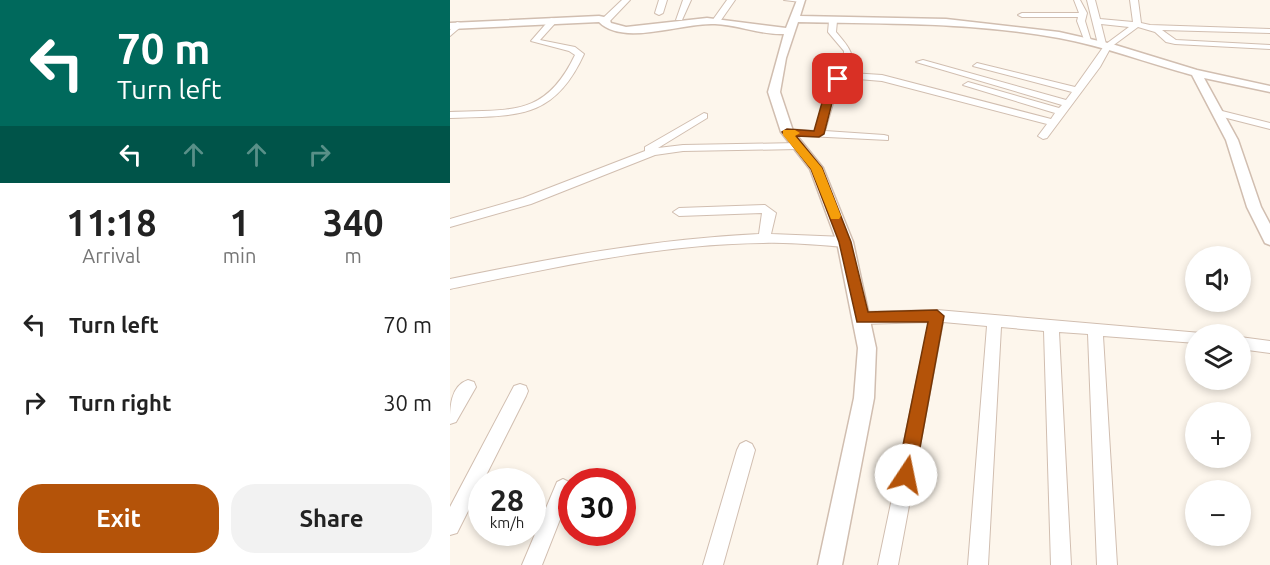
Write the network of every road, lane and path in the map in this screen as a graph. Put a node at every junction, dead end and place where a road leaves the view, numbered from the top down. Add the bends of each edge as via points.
1 (626, 0) edge
2 (663, 0) edge
3 (687, 0) edge
4 (731, 0) edge
5 (789, 0) edge
6 (801, 0) edge
7 (1091, 0) edge
8 (1134, 0) edge
9 (1077, 1) edge
10 (659, 14) dead end
11 (1022, 15) dead end
12 (1083, 15) junction
13 (679, 18) dead end
14 (554, 20) junction
15 (606, 20) junction
16 (716, 21) junction
17 (833, 21) junction
18 (1096, 21) junction
19 (455, 25) edge
20 (792, 25) junction
21 (1136, 25) junction
22 (1151, 27) junction
23 (1270, 32) edge
24 (450, 34) edge
25 (1089, 42) junction
26 (1105, 45) junction
27 (1270, 47) edge
28 (920, 62) dead end
29 (977, 66) dead end
30 (1014, 66) dead end
31 (925, 72) dead end
32 (1196, 73) junction
33 (844, 75) junction
34 (1079, 86) junction
35 (1270, 89) edge
36 (904, 91) dead end
37 (1067, 103) junction
38 (1061, 112) junction
39 (1218, 113) junction
40 (450, 115) edge
41 (704, 116) dead end
42 (1270, 126) edge
43 (1048, 129) junction
44 (819, 134) junction
45 (884, 138) dead end
46 (792, 139) junction
47 (633, 159) junction
48 (679, 212) dead end
49 (450, 223) edge
50 (764, 238) junction
51 (1270, 239) edge
52 (845, 242) junction
53 (450, 284) edge
54 (937, 316) junction
55 (862, 318) junction
56 (994, 323) junction
57 (1050, 325) junction
58 (1095, 330) junction
59 (1185, 337) edge
60 (1251, 344) edge
61 (1270, 347) edge
62 (468, 387) dead end
63 (520, 391) dead end
64 (450, 416) edge
65 (746, 450) dead end
66 (558, 500) edge
67 (450, 525) edge
68 (532, 565) edge
69 (713, 565) edge
70 (830, 565) edge
71 (888, 565) edge
72 (978, 565) edge
73 (1061, 565) edge
74 (1107, 565) edge

1 - 15 street
2 - 10 street
3 - 13 street
4 - 16 street
5 - 6 street
6 - 20 street
7 - 18 street
8 - 21 street
9 - 12 street
11 - 12 street
12 - 25 street via 1081,21
14 - 15 street
14 - 19 street
14 - 40 street via 535,41 580,54 545,100 519,112
15 - 16 street via 608,26 628,29
16 - 20 street via 775,32
17 - 20 street
17 - 25 street via 987,25
17 - 33 street via 832,32 849,55 849,70
18 - 21 street
18 - 26 street
19 - 24 street
20 - 46 street via 774,92
21 - 22 street
21 - 26 street
22 - 23 street
22 - 27 street via 1175,42
25 - 26 street
26 - 32 street
26 - 34 street via 1097,65
28 - 37 street
29 - 34 street
30 - 34 street
31 - 38 street
32 - 35 street
32 - 39 street
33 - 43 street via 882,78
33 - 44 street via 835,82
34 - 37 street
36 - 43 street
37 - 38 street
38 - 43 street
39 - 42 street
39 - 51 street
41 - 47 street
44 - 45 street
44 - 46 street
46 - 47 street via 683,148
46 - 52 street via 816,168
47 - 49 street via 527,201
48 - 50 street via 765,209 770,213
50 - 52 street
50 - 53 street via 707,241 561,261
52 - 55 street
54 - 55 street
54 - 56 street
54 - 71 street
55 - 70 street via 867,381
56 - 57 street
56 - 72 street
57 - 58 street
57 - 73 street
58 - 59 street
58 - 74 street
60 - 61 street
62 - 64 street
63 - 67 street
65 - 69 street
66 - 68 street

